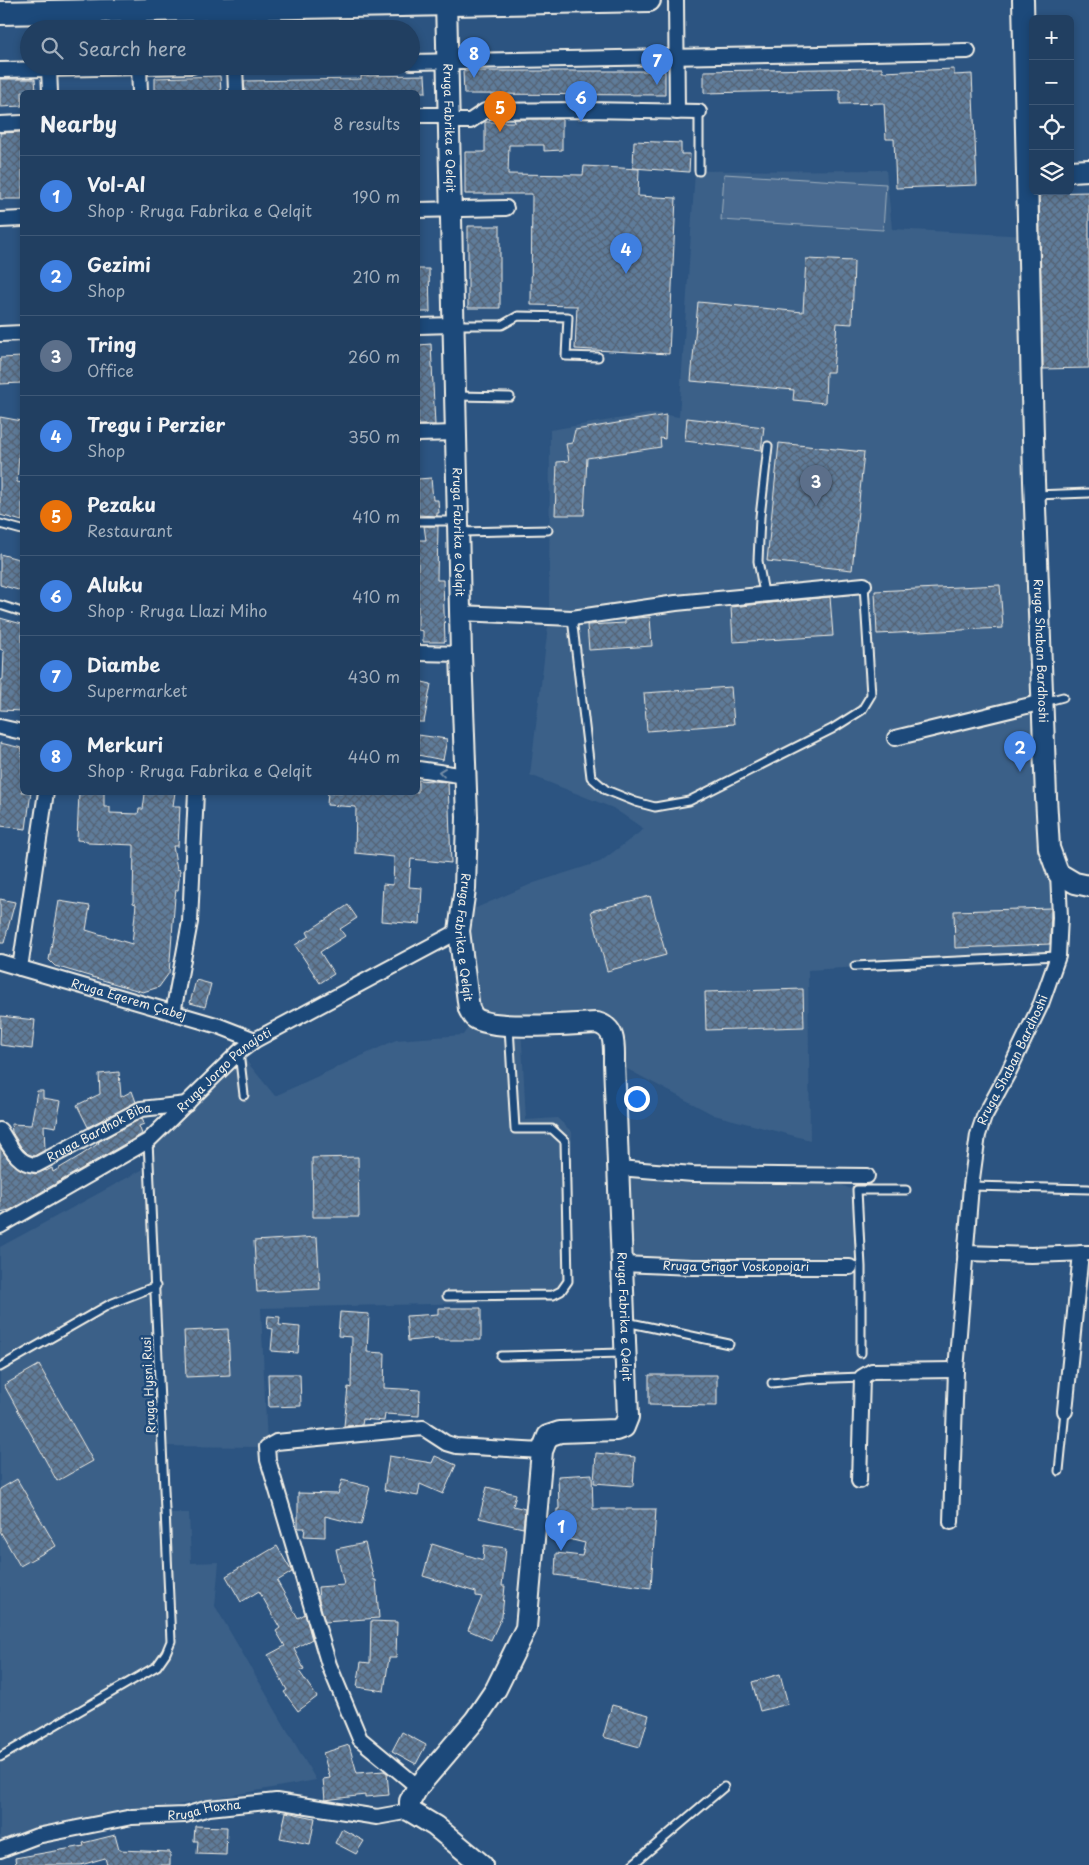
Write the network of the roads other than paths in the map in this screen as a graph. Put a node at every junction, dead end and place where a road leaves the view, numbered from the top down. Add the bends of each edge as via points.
1 (649, 0) edge
2 (676, 0) edge
3 (1023, 0) edge
4 (446, 2) edge
5 (202, 5) edge
6 (0, 13) edge
7 (968, 51) dead end
8 (676, 58) junction
9 (447, 61) junction
10 (420, 62) edge
11 (0, 70) edge
12 (20, 70) edge
13 (50, 75) edge
14 (139, 75) edge
15 (235, 75) edge
16 (50, 90) edge
17 (140, 90) edge
18 (236, 90) edge
19 (677, 112) junction
20 (699, 112) joint
21 (420, 116) edge
22 (448, 118) junction
23 (20, 123) edge
24 (0, 124) edge
25 (1089, 170) edge
26 (699, 171) dead end
27 (1074, 171) edge
28 (1029, 173) edge
29 (1029, 195) edge
30 (506, 208) dead end
31 (450, 209) junction
32 (420, 210) edge
33 (20, 219) edge
34 (0, 220) edge
35 (453, 325) junction
36 (420, 326) edge
37 (20, 333) edge
38 (0, 334) edge
39 (598, 357) dead end
40 (455, 396) junction
41 (510, 397) dead end
42 (456, 433) junction
43 (420, 434) edge
44 (768, 446) dead end
45 (1089, 493) edge
46 (1035, 495) junction
47 (420, 521) edge
48 (0, 524) edge
49 (458, 526) junction
50 (20, 529) edge
51 (548, 530) dead end
52 (864, 585) joint
53 (764, 594) junction
54 (0, 605) edge
55 (20, 611) edge
56 (460, 613) junction
57 (572, 618) junction
58 (420, 653) edge
59 (461, 654) junction
60 (1063, 697) dead end
61 (1043, 702) junction
62 (0, 727) edge
63 (20, 732) edge
64 (895, 738) dead end
65 (420, 769) edge
66 (466, 776) junction
67 (46, 795) edge
68 (196, 795) edge
69 (1058, 873) junction
70 (1089, 886) edge
71 (459, 931) junction
72 (1058, 956) junction
73 (0, 962) edge
74 (855, 966) dead end
75 (20, 968) junction
76 (173, 1012) junction
77 (509, 1025) junction
78 (255, 1040) junction
79 (239, 1052) junction
80 (244, 1095) dead end
81 (187, 1104) junction
82 (0, 1130) edge
83 (148, 1141) junction
84 (618, 1168) junction
85 (867, 1176) dead end
86 (971, 1186) junction
87 (848, 1188) dead end
88 (1089, 1189) edge
89 (857, 1190) junction
90 (906, 1190) dead end
91 (0, 1226) edge
92 (1085, 1253) edge
93 (965, 1254) junction
94 (622, 1264) junction
95 (855, 1267) junction
96 (156, 1286) junction
97 (447, 1296) dead end
98 (624, 1322) junction
99 (729, 1344) dead end
100 (625, 1352) junction
101 (861, 1353) dead end
102 (501, 1356) dead end
103 (0, 1367) edge
104 (956, 1370) junction
105 (862, 1378) junction
106 (772, 1383) dead end
107 (1065, 1411) joint
108 (542, 1451) junction
109 (1060, 1470) dead end
110 (858, 1481) dead end
111 (951, 1522) dead end
112 (0, 1758) edge
113 (418, 1787) junction
114 (724, 1787) dead end
115 (410, 1811) junction
116 (0, 1850) edge
117 (482, 1865) edge
118 (632, 1865) edge

1 - 4 main road
2 - 8 street
3 - 28 street, Rruga Shaban Bardhoshi
4 - 5 main road
4 - 9 street, Rruga Fabrika e Qelqit
5 - 6 main road
7 - 8 street
8 - 9 street
8 - 19 street
9 - 10 street
9 - 22 street, Rruga Fabrika e Qelqit
11 - 12 street
13 - 16 street
14 - 17 street
15 - 18 street
19 - 20 street
19 - 22 street via 485,111 470,121
20 - 26 lane
21 - 22 street
22 - 31 street, Rruga Fabrika e Qelqit
23 - 24 street
25 - 27 street
29 - 46 street, Rruga Shaban Bardhoshi
30 - 31 street
31 - 32 street
31 - 35 street, Rruga Fabrika e Qelqit
33 - 34 street
35 - 36 street
35 - 39 lane via 502,325 518,316 568,317 566,356
35 - 40 street, Rruga Fabrika e Qelqit
37 - 38 street
40 - 41 lane
40 - 42 street, Rruga Fabrika e Qelqit
42 - 43 street
42 - 49 street, Rruga Fabrika e Qelqit
44 - 53 lane via 758,561
45 - 46 lane
46 - 61 street, Rruga Shaban Bardhoshi
47 - 49 lane
48 - 50 lane
49 - 51 lane
49 - 56 street, Rruga Fabrika e Qelqit
52 - 53 street
52 - 57 lane via 870,695 862,710 690,801 655,807 606,790 591,777
53 - 57 street
54 - 55 lane
56 - 57 street
56 - 59 street, Rruga Fabrika e Qelqit
58 - 59 street
59 - 66 street, Rruga Fabrika e Qelqit
60 - 61 lane
61 - 64 street
61 - 69 street, Rruga Shaban Bardhoshi via 1050,848
62 - 63 street
66 -> 65 street
66 - 71 street, Rruga Fabrika e Qelqit via 465,880
67 - 75 street
68 - 76 street via 190,922
69 - 70 street via 1074,883
69 - 72 street, Rruga Shaban Bardhoshi
71 - 77 street, Rruga Fabrika e Qelqit via 469,1009 474,1018 485,1023
71 - 78 street, Rruga Jorgo Panajoti
72 - 74 lane
72 - 86 street, Rruga Shaban Bardhoshi via 1041,1004 984,1117 978,1135
73 - 75 street, Rruga Eqerem Çabej
75 - 76 street, Rruga Eqerem Çabej
76 - 78 street, Rruga Eqerem Çabej
77 - 84 street, Rruga Fabrika e Qelqit via 597,1023 612,1032
77 - 97 lane via 515,1128 552,1129 564,1141 568,1281 561,1291 553,1295
78 - 79 street, Rruga Jorgo Panajoti
79 - 80 lane
79 - 81 street, Rruga Jorgo Panajoti
81 - 82 street, Rruga Bardhok Biba via 141,1110 36,1165 19,1160
81 - 83 street, Rruga Jorgo Panajoti
83 - 91 street, Rruga Jorgo Panajoti
83 - 96 lane, Rruga Hysni Rusi
84 - 85 street via 693,1174
84 - 94 street, Rruga Fabrika e Qelqit
86 - 88 lane
86 - 93 street, Rruga Shaban Bardhoshi
87 - 89 lane
89 - 90 lane
89 - 95 lane
92 - 93 street
92 - 107 street
93 - 104 street, Rruga Shaban Bardhoshi
94 - 95 street, Rruga Grigor Voskopojari
94 - 98 street, Rruga Fabrika e Qelqit
95 - 101 lane
96 - 103 lane via 110,1304
96 - 112 lane, Rruga Hysni Rusi via 171,1641 157,1666
98 - 99 lane
98 - 100 street, Rruga Fabrika e Qelqit
100 - 102 lane
100 - 108 street, Rruga Fabrika e Qelqit via 628,1417 624,1427 554,1433 548,1436
104 - 105 street via 872,1371
104 - 111 street, Rruga Shaban Bardhoshi
105 - 106 lane via 808,1378
105 - 110 street
107 - 109 lane
108 - 113 street via 526,1628 496,1689 475,1720
108 - 113 street via 456,1446 423,1428 276,1442 268,1447 268,1460 329,1665 360,1739
113 - 115 street via 410,1801
114 - 118 lane
115 - 116 street, Rruga Hoxha via 377,1817 276,1801 209,1808 185,1815 132,1817 37,1836
115 - 117 street via 435,1826

